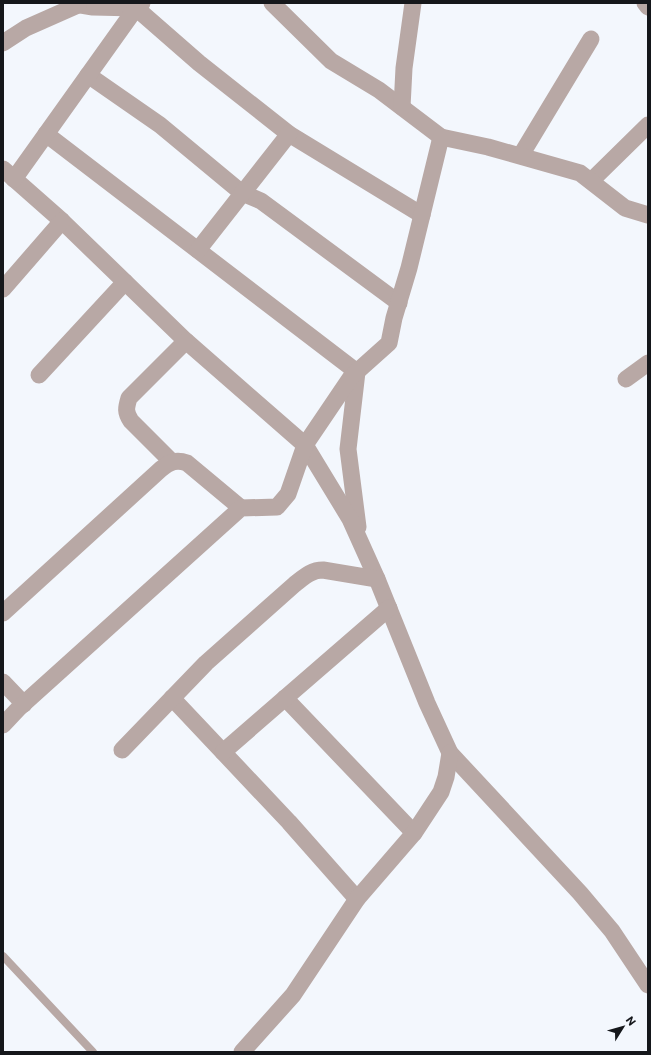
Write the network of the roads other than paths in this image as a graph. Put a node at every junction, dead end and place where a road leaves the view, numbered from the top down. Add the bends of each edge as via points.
1 (272, 3) edge
2 (413, 3) edge
3 (645, 3) edge
4 (83, 4) edge
5 (139, 5) edge
6 (648, 7) edge
7 (591, 39) dead end
8 (3, 43) edge
9 (88, 75) junction
10 (402, 107) junction
11 (648, 125) edge
12 (46, 134) junction
13 (289, 134) junction
14 (441, 137) junction
15 (521, 155) junction
16 (9, 174) edge
17 (590, 182) junction
18 (242, 193) junction
19 (422, 215) junction
20 (648, 215) edge
21 (62, 221) junction
22 (198, 250) junction
23 (126, 282) junction
24 (3, 289) edge
25 (399, 303) junction
26 (186, 341) junction
27 (648, 363) edge
28 (357, 372) junction
29 (39, 375) dead end
30 (626, 379) dead end
31 (305, 445) junction
32 (171, 462) junction
33 (241, 508) junction
34 (360, 540) junction
35 (377, 579) junction
36 (388, 608) junction
37 (3, 613) edge
38 (3, 682) edge
39 (172, 698) junction
40 (285, 698) junction
41 (24, 704) junction
42 (3, 724) edge
43 (122, 750) dead end
44 (223, 752) junction
45 (450, 753) junction
46 (414, 833) junction
47 (357, 899) junction
48 (3, 956) edge
49 (648, 985) edge
50 (93, 1052) edge
51 (242, 1052) edge

1 - 10 street via 331,60
2 - 10 street via 404,68
3 - 6 street
4 - 5 street
4 - 8 street via 26,28
5 - 9 street
5 - 13 street via 199,63
7 - 15 street
9 - 12 street
9 - 18 street via 160,125
10 - 14 street
11 - 17 street
12 - 16 street
12 - 22 street
13 - 18 street
13 - 19 street
14 - 15 street
14 - 19 street
15 - 17 street via 580,173
16 - 21 street
17 - 20 street via 625,208
18 - 22 street
18 - 25 street via 261,201
19 - 25 street
21 - 23 street
21 - 24 street
22 - 28 street
23 - 26 street
23 - 29 street
25 - 28 street via 389,343
26 - 31 street
26 - 32 street via 129,398 126,407 130,421
27 - 30 street
28 - 31 street
28 - 34 street via 348,449
31 - 33 street via 288,494 277,507
31 - 34 street
32 - 33 street via 187,463
32 - 37 street
33 - 41 street
34 - 35 street
35 - 36 street
35 - 39 street via 323,570 307,574 206,663
36 - 40 street
36 - 45 street
38 - 41 street
39 - 43 street
39 - 44 street
40 - 44 street
40 - 46 street
41 - 42 street
44 - 47 street
45 - 46 street via 441,792
45 - 49 street via 585,898 612,931
46 - 47 street
47 - 51 street via 293,996
48 - 50 lane

